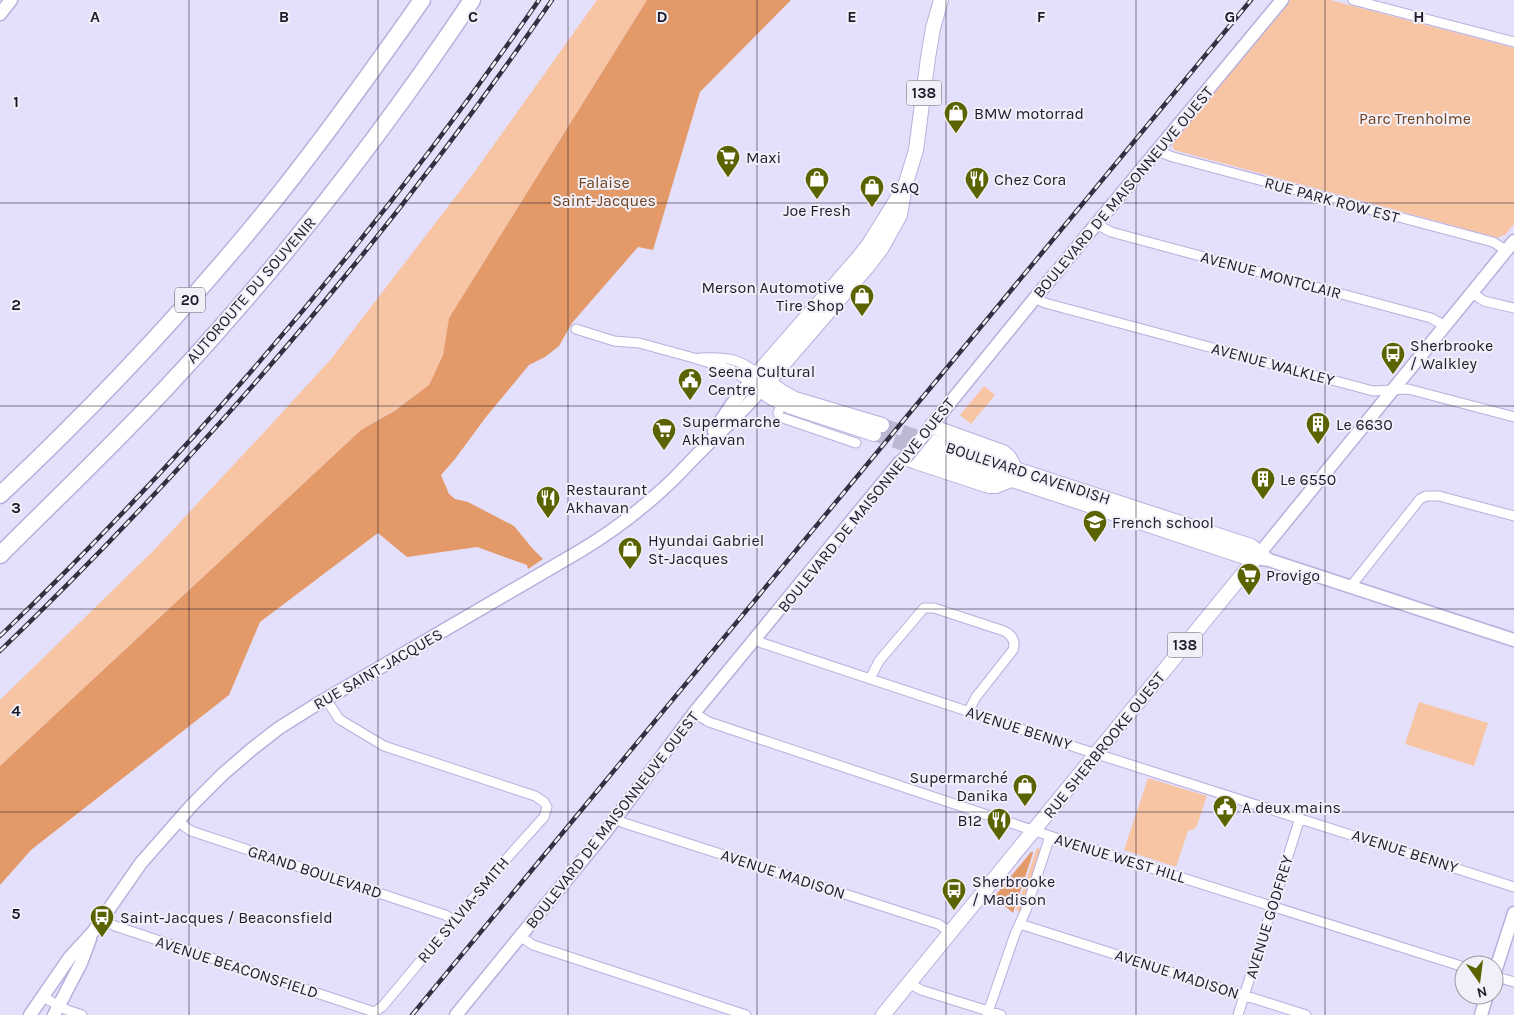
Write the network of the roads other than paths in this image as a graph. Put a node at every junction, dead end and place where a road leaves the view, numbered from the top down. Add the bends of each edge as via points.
1 (11, 0) edge
2 (412, 0) edge
3 (422, 0) edge
4 (472, 0) edge
5 (940, 0) edge
6 (1282, 0) edge
7 (1352, 0) edge
8 (0, 14) edge
9 (1514, 42) edge
10 (360, 87) junction
11 (1157, 151) junction
12 (1096, 224) junction
13 (1510, 246) edge
14 (1472, 294) junction
15 (1035, 298) junction
16 (1514, 308) edge
17 (1445, 326) junction
18 (576, 329) dead end
19 (759, 382) junction
20 (1393, 390) junction
21 (782, 403) junction
22 (1514, 417) edge
23 (926, 436) junction
24 (856, 443) dead end
25 (905, 458) junction
26 (1013, 474) junction
27 (0, 495) edge
28 (1514, 516) edge
29 (0, 555) edge
30 (1262, 557) junction
31 (1351, 586) junction
32 (755, 639) junction
33 (1514, 640) edge
34 (870, 679) junction
35 (326, 699) junction
36 (968, 712) junction
37 (694, 713) junction
38 (1097, 754) junction
39 (1300, 818) junction
40 (616, 819) junction
41 (177, 822) junction
42 (1034, 830) junction
43 (1050, 836) junction
44 (1514, 886) edge
45 (1272, 906) junction
46 (1514, 913) edge
47 (101, 919) junction
48 (454, 920) junction
49 (1020, 924) junction
50 (93, 932) junction
51 (950, 932) junction
52 (521, 936) junction
53 (1500, 955) edge
54 (1454, 964) edge
55 (909, 983) junction
56 (1244, 995) junction
57 (43, 997) junction
58 (56, 1010) edge
59 (374, 1012) joint
60 (988, 1013) edge
61 (30, 1015) edge
62 (82, 1015) edge
63 (456, 1015) edge
64 (746, 1015) edge
65 (883, 1015) edge
66 (1001, 1015) edge
67 (1238, 1015) edge
68 (1306, 1015) edge

1 - 8 main road
2 - 10 highway
3 - 10 highway, 20
4 - 29 highway, AUTOROUTE DU SOUVENIR / 20 via 347,175 235,312 172,382
5 - 19 main road, RUE SAINT-JACQUES / 138 via 916,150 900,215 881,249 862,273
6 - 11 main road, BOULEVARD DE MAISONNEUVE OUEST
7 - 9 street
10 - 27 highway, 20 via 275,199 202,286 108,389
11 - 12 main road, BOULEVARD DE MAISONNEUVE OUEST
11 - 13 street, RUE PARK ROW EST
12 - 15 main road, BOULEVARD DE MAISONNEUVE OUEST
12 - 17 street, AVENUE MONTCLAIR via 1111,232 1432,318
13 - 14 main road, RUE SHERBROOKE OUEST
14 - 16 street
14 - 17 main road, RUE SHERBROOKE OUEST
15 - 20 street, AVENUE WALKLEY via 1045,304 1373,391
15 - 23 main road, BOULEVARD DE MAISONNEUVE OUEST
17 - 20 main road, RUE SHERBROOKE OUEST
18 - 19 street via 614,341 639,343 694,358 730,358 745,364
19 - 21 main road
19 - 21 main road via 878,430 794,409
19 - 35 main road, RUE SAINT-JACQUES via 743,411 680,473 648,503 596,542
20 - 22 street, AVENUE WALKLEY via 1411,389
20 - 30 main road, RUE SHERBROOKE OUEST
21 - 24 street via 778,414 781,418
23 - 25 main road, BOULEVARD DE MAISONNEUVE OUEST, bridge
23 - 26 main road, BOULEVARD CAVENDISH
23 - 26 main road via 939,429 1003,452 1009,457
25 - 26 main road via 989,486 996,486
25 - 32 main road, BOULEVARD DE MAISONNEUVE OUEST
26 - 30 main road, BOULEVARD CAVENDISH via 1251,546
28 - 31 street via 1439,496 1426,496 1420,499
30 - 31 main road, BOULEVARD CAVENDISH
30 - 38 main road, RUE SHERBROOKE OUEST / 138
31 - 33 main road, BOULEVARD CAVENDISH
32 - 34 street, AVENUE BENNY
32 - 37 main road, BOULEVARD DE MAISONNEUVE OUEST
34 - 36 street, AVENUE BENNY
34 - 36 street via 879,662 924,608 934,608 1009,633 1014,640 1013,650
35 - 41 main road, RUE SAINT-JACQUES via 279,728 242,757
35 - 48 street, RUE SYLVIA-SMITH via 339,719 384,746 535,796 547,805 544,817
36 - 38 street, AVENUE BENNY
37 - 40 main road, BOULEVARD DE MAISONNEUVE OUEST
37 - 42 street, AVENUE WEST HILL via 709,722
38 - 39 street, AVENUE BENNY
38 - 42 main road, RUE SHERBROOKE OUEST / 138
39 - 44 street, AVENUE BENNY
39 - 45 street, AVENUE GODFREY
40 - 51 street, AVENUE MADISON via 938,924
40 - 52 main road, BOULEVARD DE MAISONNEUVE OUEST
41 - 47 main road, RUE SAINT-JACQUES via 140,863
41 - 48 street, GRAND BOULEVARD via 191,831
42 - 43 street, AVENUE WEST HILL
42 - 51 main road, RUE SHERBROOKE OUEST / 138
43 - 45 street, AVENUE WEST HILL
43 - 49 street
45 - 54 street, AVENUE WEST HILL
45 - 56 street, AVENUE GODFREY
46 - 53 main road
47 - 50 main road, RUE SAINT-JACQUES
47 - 59 street, AVENUE BEACONSFIELD
48 - 59 street, RUE SYLVIA-SMITH via 382,1007
49 - 56 street, AVENUE MADISON
49 - 60 street
50 - 57 main road, RUE SAINT-JACQUES via 70,956
50 - 58 main road, RUE SAINT-JACQUES
51 - 55 main road, RUE SHERBROOKE OUEST / 138
52 - 63 main road, BOULEVARD DE MAISONNEUVE OUEST
52 - 64 street via 533,945
55 - 60 street
55 - 65 main road, RUE SHERBROOKE OUEST / 138
56 - 67 street, AVENUE GODFREY
56 - 68 street, AVENUE MADISON
57 - 58 street
57 - 61 main road, RUE SAINT-JACQUES
58 - 62 street
60 - 66 street

